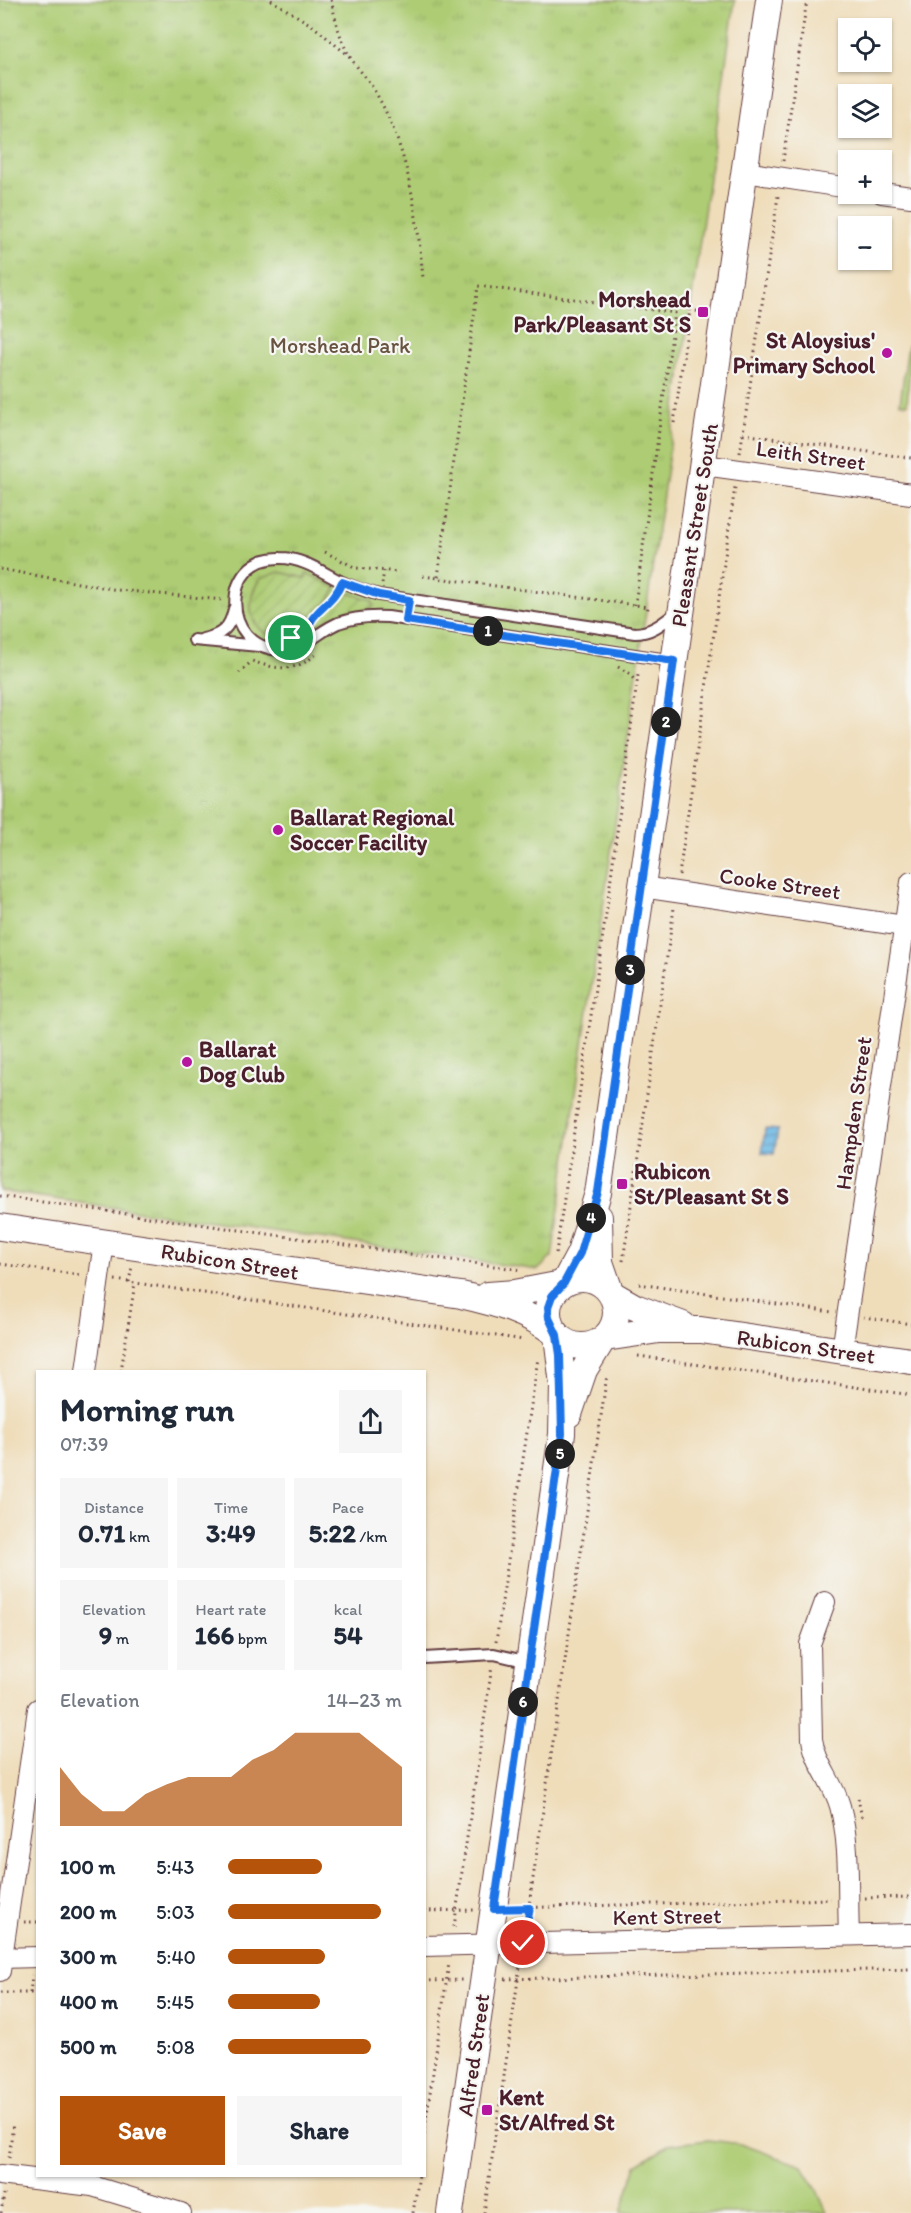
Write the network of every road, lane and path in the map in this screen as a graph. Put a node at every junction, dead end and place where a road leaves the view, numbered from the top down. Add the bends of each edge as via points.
1 (271, 0) edge
2 (331, 0) edge
3 (769, 0) edge
4 (807, 0) edge
5 (351, 59) junction
6 (782, 170) dead end
7 (745, 172) junction
8 (838, 186) edge
9 (779, 191) dead end
10 (892, 194) edge
11 (911, 197) edge
12 (423, 278) dead end
13 (703, 312) dead end
14 (674, 423) dead end
15 (742, 434) junction
16 (911, 458) edge
17 (704, 465) junction
18 (738, 469) junction
19 (911, 494) edge
20 (325, 552) dead end
21 (0, 569) edge
22 (384, 571) junction
23 (399, 573) dead end
24 (423, 576) dead end
25 (438, 578) junction
26 (342, 582) junction
27 (381, 588) dead end
28 (409, 600) junction
29 (234, 605) junction
30 (635, 605) junction
31 (681, 608) junction
32 (647, 613) dead end
33 (406, 620) junction
34 (310, 626) dead end
35 (268, 648) junction
36 (322, 648) dead end
37 (674, 661) junction
38 (615, 667) dead end
39 (239, 673) dead end
40 (638, 675) dead end
41 (637, 683) junction
42 (911, 882) edge
43 (642, 887) junction
44 (676, 892) junction
45 (908, 926) edge
46 (598, 1192) junction
47 (0, 1196) edge
48 (0, 1227) edge
49 (104, 1242) junction
50 (555, 1256) dead end
51 (0, 1264) edge
52 (622, 1266) dead end
53 (525, 1270) dead end
54 (99, 1277) junction
55 (135, 1283) junction
56 (563, 1283) junction
57 (638, 1284) dead end
58 (611, 1292) junction
59 (461, 1295) junction
60 (837, 1313) dead end
61 (858, 1316) dead end
62 (911, 1324) edge
63 (701, 1330) junction
64 (556, 1334) junction
65 (604, 1338) junction
66 (524, 1340) dead end
67 (842, 1351) junction
68 (628, 1354) dead end
69 (911, 1361) edge
70 (608, 1369) dead end
71 (86, 1370) edge
72 (121, 1370) edge
73 (911, 1395) edge
74 (562, 1434) junction
75 (825, 1602) dead end
76 (426, 1658) edge
77 (530, 1662) junction
78 (36, 1723) edge
79 (911, 1897) edge
80 (864, 1898) dead end
81 (833, 1899) dead end
82 (530, 1908) junction
83 (494, 1909) junction
84 (426, 1911) edge
85 (911, 1934) edge
86 (849, 1935) junction
87 (523, 1943) junction
88 (489, 1944) junction
89 (426, 1946) edge
90 (36, 1957) edge
91 (1, 1962) edge
92 (911, 1969) edge
93 (518, 1979) junction
94 (446, 1981) dead end
95 (0, 1993) edge
96 (36, 1993) edge
97 (426, 2120) edge
98 (419, 2177) edge
99 (2, 2184) edge
100 (1, 2213) edge
101 (181, 2213) edge
102 (413, 2213) edge
103 (450, 2213) edge
104 (484, 2213) edge

1 - 5 path via 314,26
2 - 5 path
3 - 7 street, Pleasant Street South
4 - 6 path
5 - 12 path via 376,93 408,175 417,211
7 - 8 street
7 - 17 street, Pleasant Street South
9 - 15 path
10 - 11 street
13 - 14 path via 690,310
15 - 16 path
15 - 18 path
17 - 18 street, Leith Street
17 - 31 street, Pleasant Street South
18 - 19 street, Leith Street
18 - 44 path
20 - 22 path via 356,568
21 - 29 path
22 - 23 path
22 - 27 path
24 - 25 path
25 - 30 path
25 - 30 path via 478,285 675,313
26 - 28 lane
26 - 29 lane via 296,560 268,559 244,574
26 - 34 path
28 - 31 lane via 635,633 659,626
28 - 33 lane
29 - 35 lane via 245,633
29 - 35 lane via 231,621 223,632 194,640
30 - 32 path via 648,607
31 - 37 street, Pleasant Street South
33 - 35 lane via 373,616 354,619 291,649
33 - 37 lane
36 - 39 path via 301,666 273,668 252,661
37 - 43 street, Pleasant Street South
38 - 41 path via 629,673
40 - 41 path
41 - 50 path
42 - 45 street, Hampden Street
43 - 44 street, Cooke Street
43 - 46 street, Pleasant Street South
44 - 45 street, Cooke Street
44 - 52 path
45 - 67 street, Hampden Street
46 - 56 street, Pleasant Street South via 580,1253
46 - 58 street, Pleasant Street South via 600,1262
47 - 53 path
48 - 49 street, Rubicon Street
49 - 54 street
49 - 59 street, Rubicon Street
51 - 54 path
54 - 55 path
54 - 71 street
55 - 66 path
55 - 72 path
56 - 58 street via 588,1278 599,1281
56 - 59 street, Rubicon Street via 505,1295
56 - 64 street via 548,1307
57 - 60 path
58 - 63 street, Rubicon Street via 660,1317
58 - 65 street via 617,1317
59 - 64 street, Rubicon Street via 510,1307
61 - 62 path
63 - 65 street, Rubicon Street via 659,1330
63 - 67 street, Rubicon Street
64 - 65 street via 581,1346
64 - 74 street, Alfred Street via 563,1385
65 - 74 street, Alfred Street via 584,1370
67 - 69 street, Rubicon Street
68 - 73 path
70 - 82 path
74 - 77 street, Alfred Street
75 - 86 street via 810,1644 812,1739 843,1818
76 - 77 lane via 494,1654
77 - 83 street, Alfred Street
78 - 91 street
79 - 80 path
81 - 82 path
82 - 83 path
82 - 87 path
83 - 84 path
83 - 88 street, Alfred Street
85 - 86 street, Kent Street
86 - 87 street, Kent Street
87 - 88 street, Kent Street
87 - 93 path
88 - 89 street, Kent Street
88 - 103 street, Alfred Street
90 - 91 street
92 - 93 path
93 - 104 path
94 - 97 path
95 - 96 path
98 - 102 path
99 - 100 path
99 - 101 street via 92,2186

